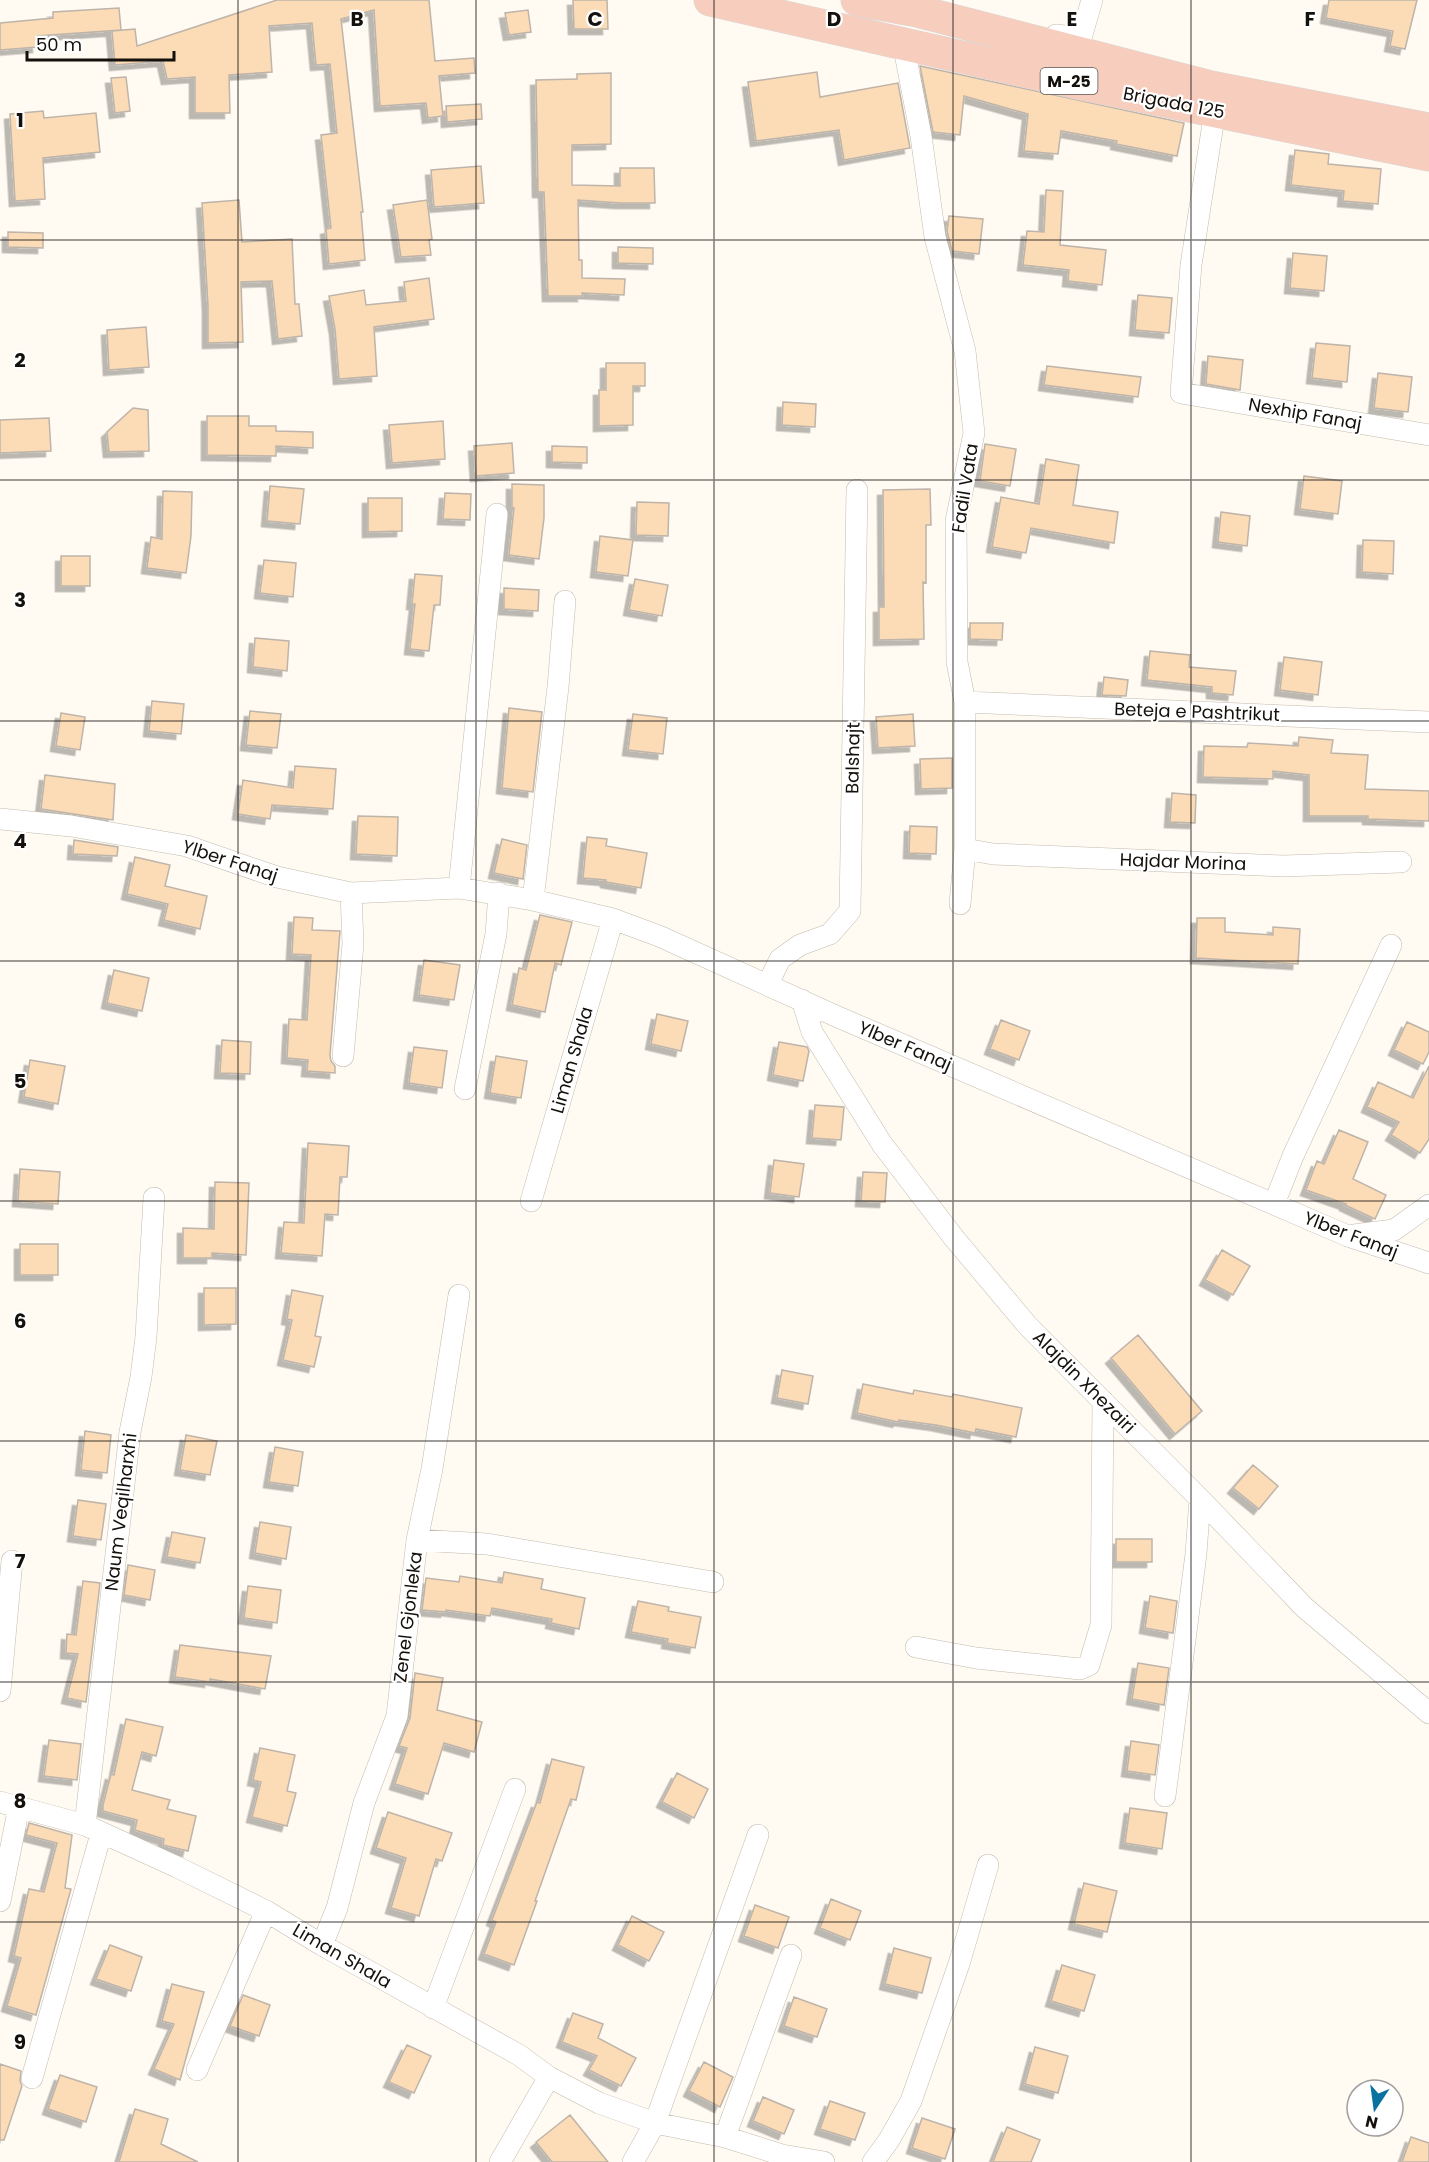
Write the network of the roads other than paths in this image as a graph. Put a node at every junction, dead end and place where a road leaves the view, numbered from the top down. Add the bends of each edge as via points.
1 (710, 0) edge
2 (857, 0) edge
3 (1092, 0) edge
4 (966, 25) junction
5 (903, 43) junction
6 (1215, 111) junction
7 (1429, 129) edge
8 (1429, 155) edge
9 (1429, 435) edge
10 (857, 490) dead end
11 (497, 514) dead end
12 (565, 601) dead end
13 (965, 702) junction
14 (1429, 722) edge
15 (0, 819) edge
16 (965, 849) junction
17 (1401, 862) dead end
18 (459, 888) junction
19 (351, 893) junction
20 (499, 893) junction
21 (533, 900) junction
22 (960, 904) dead end
23 (613, 920) junction
24 (1391, 945) dead end
25 (768, 984) junction
26 (802, 1000) junction
27 (343, 1056) dead end
28 (465, 1089) dead end
29 (154, 1198) dead end
30 (531, 1201) dead end
31 (1274, 1204) junction
32 (1429, 1206) edge
33 (1348, 1236) junction
34 (1429, 1263) edge
35 (459, 1295) dead end
36 (1103, 1401) junction
37 (1200, 1499) junction
38 (417, 1540) junction
39 (12, 1560) dead end
40 (713, 1582) dead end
41 (916, 1647) dead end
42 (0, 1691) edge
43 (1429, 1713) edge
44 (515, 1789) dead end
45 (1165, 1796) dead end
46 (10, 1804) edge
47 (93, 1829) junction
48 (758, 1835) dead end
49 (988, 1865) dead end
50 (0, 1901) edge
51 (266, 1911) junction
52 (322, 1945) junction
53 (791, 1956) dead end
54 (433, 2008) junction
55 (197, 2070) dead end
56 (549, 2078) junction
57 (32, 2079) dead end
58 (655, 2123) junction
59 (725, 2137) junction
60 (500, 2162) edge
61 (633, 2162) edge
62 (824, 2162) edge
63 (873, 2162) edge

1 - 5 main road, Brigada 125 / M-25
2 - 4 main road, Brigada 125 / M-25
3 - 4 street via 1081,38
4 - 7 main road, Brigada 125 / M-25 via 1211,87
5 - 6 main road, Brigada 125 / M-25
5 - 13 street, Fadil Vata via 935,237 965,351 974,434 956,521 957,662
6 - 8 main road, Brigada 125 / M-25
6 - 9 street, Nexhip Fanaj via 1191,265 1181,393
10 - 25 street, Balshajt via 850,911 830,934 800,945 780,959
11 - 18 street
12 - 21 street
13 - 14 street, Beteja e Pashtrikut
13 - 16 street, Fadil Vata
15 - 19 street, Ylber Fanaj via 71,826 187,846 277,877
16 - 17 street, Hajdar Morina via 993,854 1284,866
16 - 22 street, Fadil Vata
18 - 19 street, Ylber Fanaj
18 - 20 street, Ylber Fanaj
19 - 27 street via 353,944
20 - 21 street, Ylber Fanaj
20 - 28 street via 496,933
21 - 23 street, Ylber Fanaj
23 - 25 street, Ylber Fanaj
23 - 30 street, Liman Shala
24 - 31 street
25 - 26 street, Ylber Fanaj
26 - 31 street, Ylber Fanaj
26 - 36 street, Alajdin Xhezairi via 812,1032 882,1144 1020,1317
29 - 47 street, Naum Veqilharxhi via 146,1337 130,1432
31 - 33 street, Ylber Fanaj
32 - 33 street via 1394,1230
33 - 34 street, Ylber Fanaj
35 - 38 street
36 - 37 street, Alajdin Xhezairi
36 - 41 street via 1101,1625 1089,1665 1080,1669 976,1659
37 - 43 street, Alajdin Xhezairi via 1305,1608
37 - 45 street
38 - 40 street, Zenel Gjonleka via 488,1544
38 - 52 street, Zenel Gjonleka via 396,1716 364,1803 337,1908
39 - 42 street
44 - 54 street
46 - 47 street, Liman Shala
46 - 50 street, Liman Shala
47 - 51 street, Liman Shala
47 - 57 street, Naum Veqilharxhi
48 - 58 street
49 - 63 street via 959,1964 911,2101
51 - 52 street, Liman Shala
51 - 55 street
52 - 54 street, Liman Shala
53 - 59 street
54 - 56 street, Liman Shala via 519,2055
56 - 58 street, Liman Shala via 599,2103
56 - 60 street
58 - 59 street, Liman Shala
58 - 61 street
59 - 62 street, Liman Shala via 782,2156

